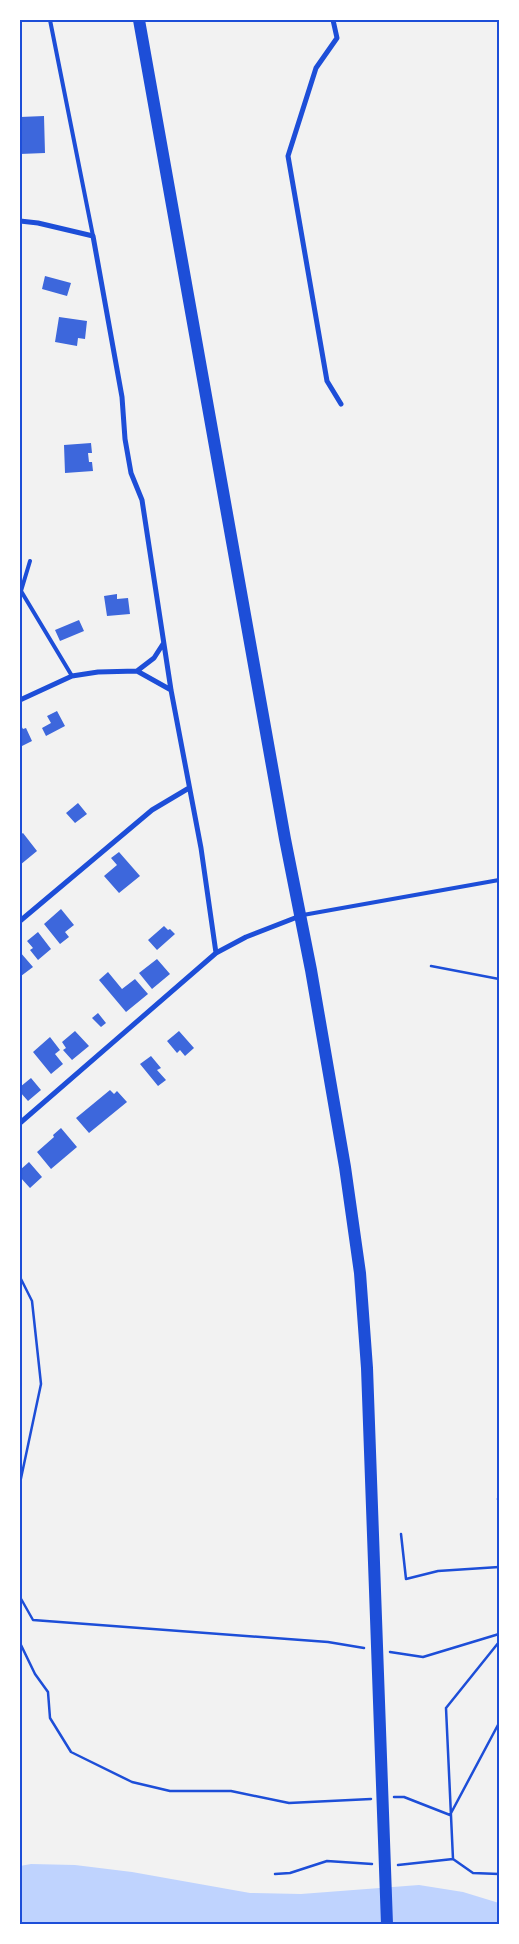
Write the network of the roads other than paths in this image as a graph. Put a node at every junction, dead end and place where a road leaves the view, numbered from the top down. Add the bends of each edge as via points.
1 (50, 20) edge
2 (139, 20) edge
3 (334, 20) edge
4 (20, 221) edge
5 (93, 236) junction
6 (341, 404) dead end
7 (30, 561) dead end
8 (164, 643) junction
9 (137, 671) junction
10 (72, 676) junction
11 (171, 690) junction
12 (20, 700) edge
13 (189, 788) junction
14 (499, 880) edge
15 (301, 916) junction
16 (20, 921) edge
17 (216, 953) junction
18 (20, 1122) edge
19 (387, 1924) edge

1 - 5 lane
2 - 15 main road
3 - 6 street via 337,38 316,68 288,156 327,381
4 - 5 street
5 - 8 street via 122,397 125,440 131,473 142,500
7 - 10 lane via 21,591
8 - 9 street via 154,658
8 - 11 street
9 - 10 street
9 - 11 street
10 - 12 street
11 - 13 street
13 - 16 street via 152,810
13 - 17 street
14 - 15 lane
15 - 17 street via 246,937
15 - 19 main road via 344,1157 360,1273 367,1368
17 - 18 street

